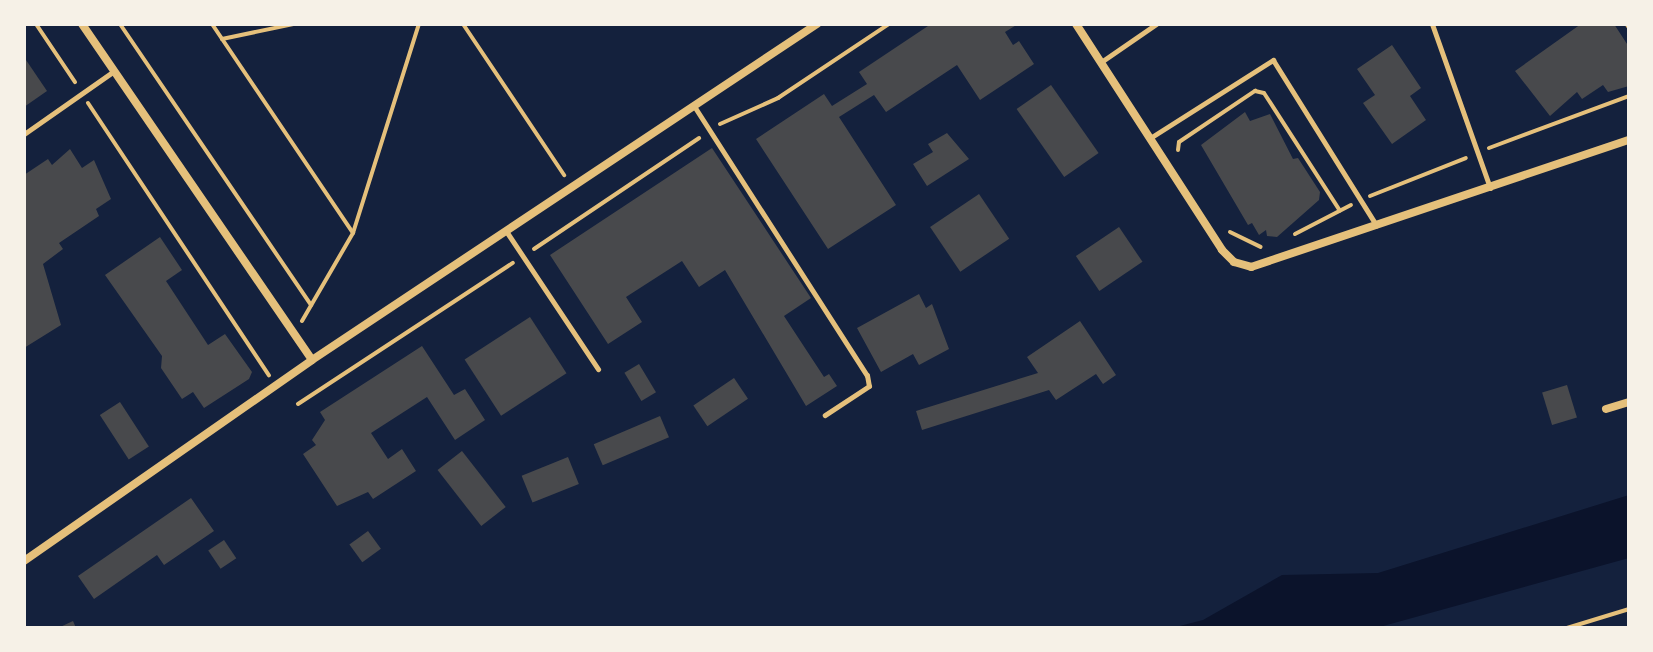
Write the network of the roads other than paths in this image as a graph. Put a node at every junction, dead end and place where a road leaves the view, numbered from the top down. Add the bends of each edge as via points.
1 (82, 24) edge
2 (817, 24) edge
3 (1076, 24) edge
4 (1156, 24) edge
5 (1432, 24) edge
6 (1100, 62) junction
7 (114, 71) junction
8 (694, 106) junction
9 (24, 134) edge
10 (1150, 138) junction
11 (1629, 140) edge
12 (1490, 188) junction
13 (1377, 226) junction
14 (506, 231) junction
15 (312, 360) junction
16 (598, 369) dead end
17 (1629, 402) edge
18 (1606, 409) dead end
19 (825, 415) dead end
20 (24, 561) edge

1 - 7 street
2 - 8 street
3 - 6 street
4 - 6 lane
5 - 12 lane
6 - 10 street
7 - 9 lane
7 - 15 street
8 - 14 street
8 - 19 lane via 867,375 869,386
10 - 13 street via 1234,262 1251,267
10 - 13 lane via 1273,60
11 - 12 street
12 - 13 street
14 - 15 street
14 - 16 lane
15 - 20 street
17 - 18 street

